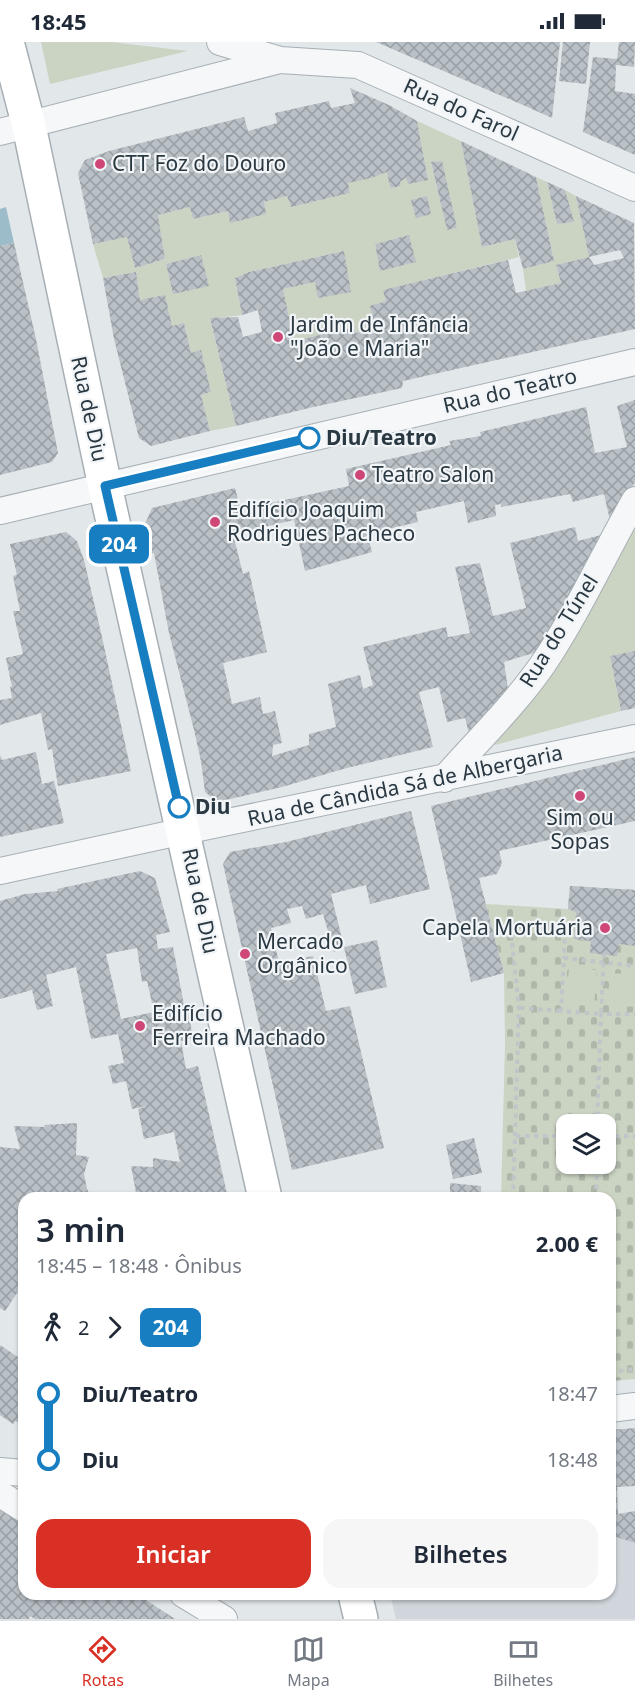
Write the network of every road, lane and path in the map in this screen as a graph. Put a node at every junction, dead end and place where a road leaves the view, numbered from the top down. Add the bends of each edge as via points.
1 (7, 42) edge
2 (220, 42) edge
3 (280, 60) junction
4 (14, 129) edge
5 (635, 188) edge
6 (635, 362) edge
7 (105, 486) junction
8 (635, 500) edge
9 (0, 511) edge
10 (635, 738) edge
11 (444, 779) junction
12 (184, 831) junction
13 (0, 871) edge
14 (604, 954) dead end
15 (564, 958) junction
16 (603, 963) junction
17 (635, 966) edge
18 (519, 1008) junction
19 (561, 1011) junction
20 (601, 1014) junction
21 (635, 1014) edge
22 (597, 1114) edge
23 (515, 1136) junction
24 (556, 1136) edge
25 (616, 1136) edge
26 (635, 1136) edge
27 (597, 1174) edge
28 (264, 1192) edge
29 (513, 1192) edge
30 (596, 1192) edge
31 (635, 1369) edge
32 (616, 1371) edge
33 (635, 1406) edge
34 (616, 1408) edge
35 (0, 1471) edge
36 (18, 1472) edge
37 (0, 1494) edge
38 (18, 1505) edge
39 (193, 1600) edge
40 (356, 1600) edge
41 (224, 1619) edge
42 (361, 1619) edge

1 - 4 main road, Rua de Diu
2 - 3 street, Rua do Farol
3 - 4 street, Rua do Farol
3 - 5 street, Rua do Farol via 358,65
4 - 7 main road, Rua de Diu
6 - 7 street, Rua do Teatro
7 - 9 street, Rua do Teatro
7 - 12 main road, Rua de Diu
8 - 11 street, Rua do Túnel via 542,665
10 - 11 street, Rua de Cândida Sá de Albergaria
11 - 12 street, Rua de Cândida Sá de Albergaria
12 - 13 street, Rua de Cândida Sá de Albergaria
12 - 28 main road, Rua de Diu
14 - 16 path
15 - 16 path
15 - 18 path via 565,928 510,924
15 - 19 path
16 - 17 path
16 - 20 path
18 - 19 path
18 - 23 path
19 - 20 path
20 - 21 path
20 - 22 path
23 - 24 path
23 - 29 path
25 - 26 path
27 - 30 path
31 - 32 path
33 - 34 street
35 - 36 street
37 - 38 street
39 - 41 street
40 - 42 main road

